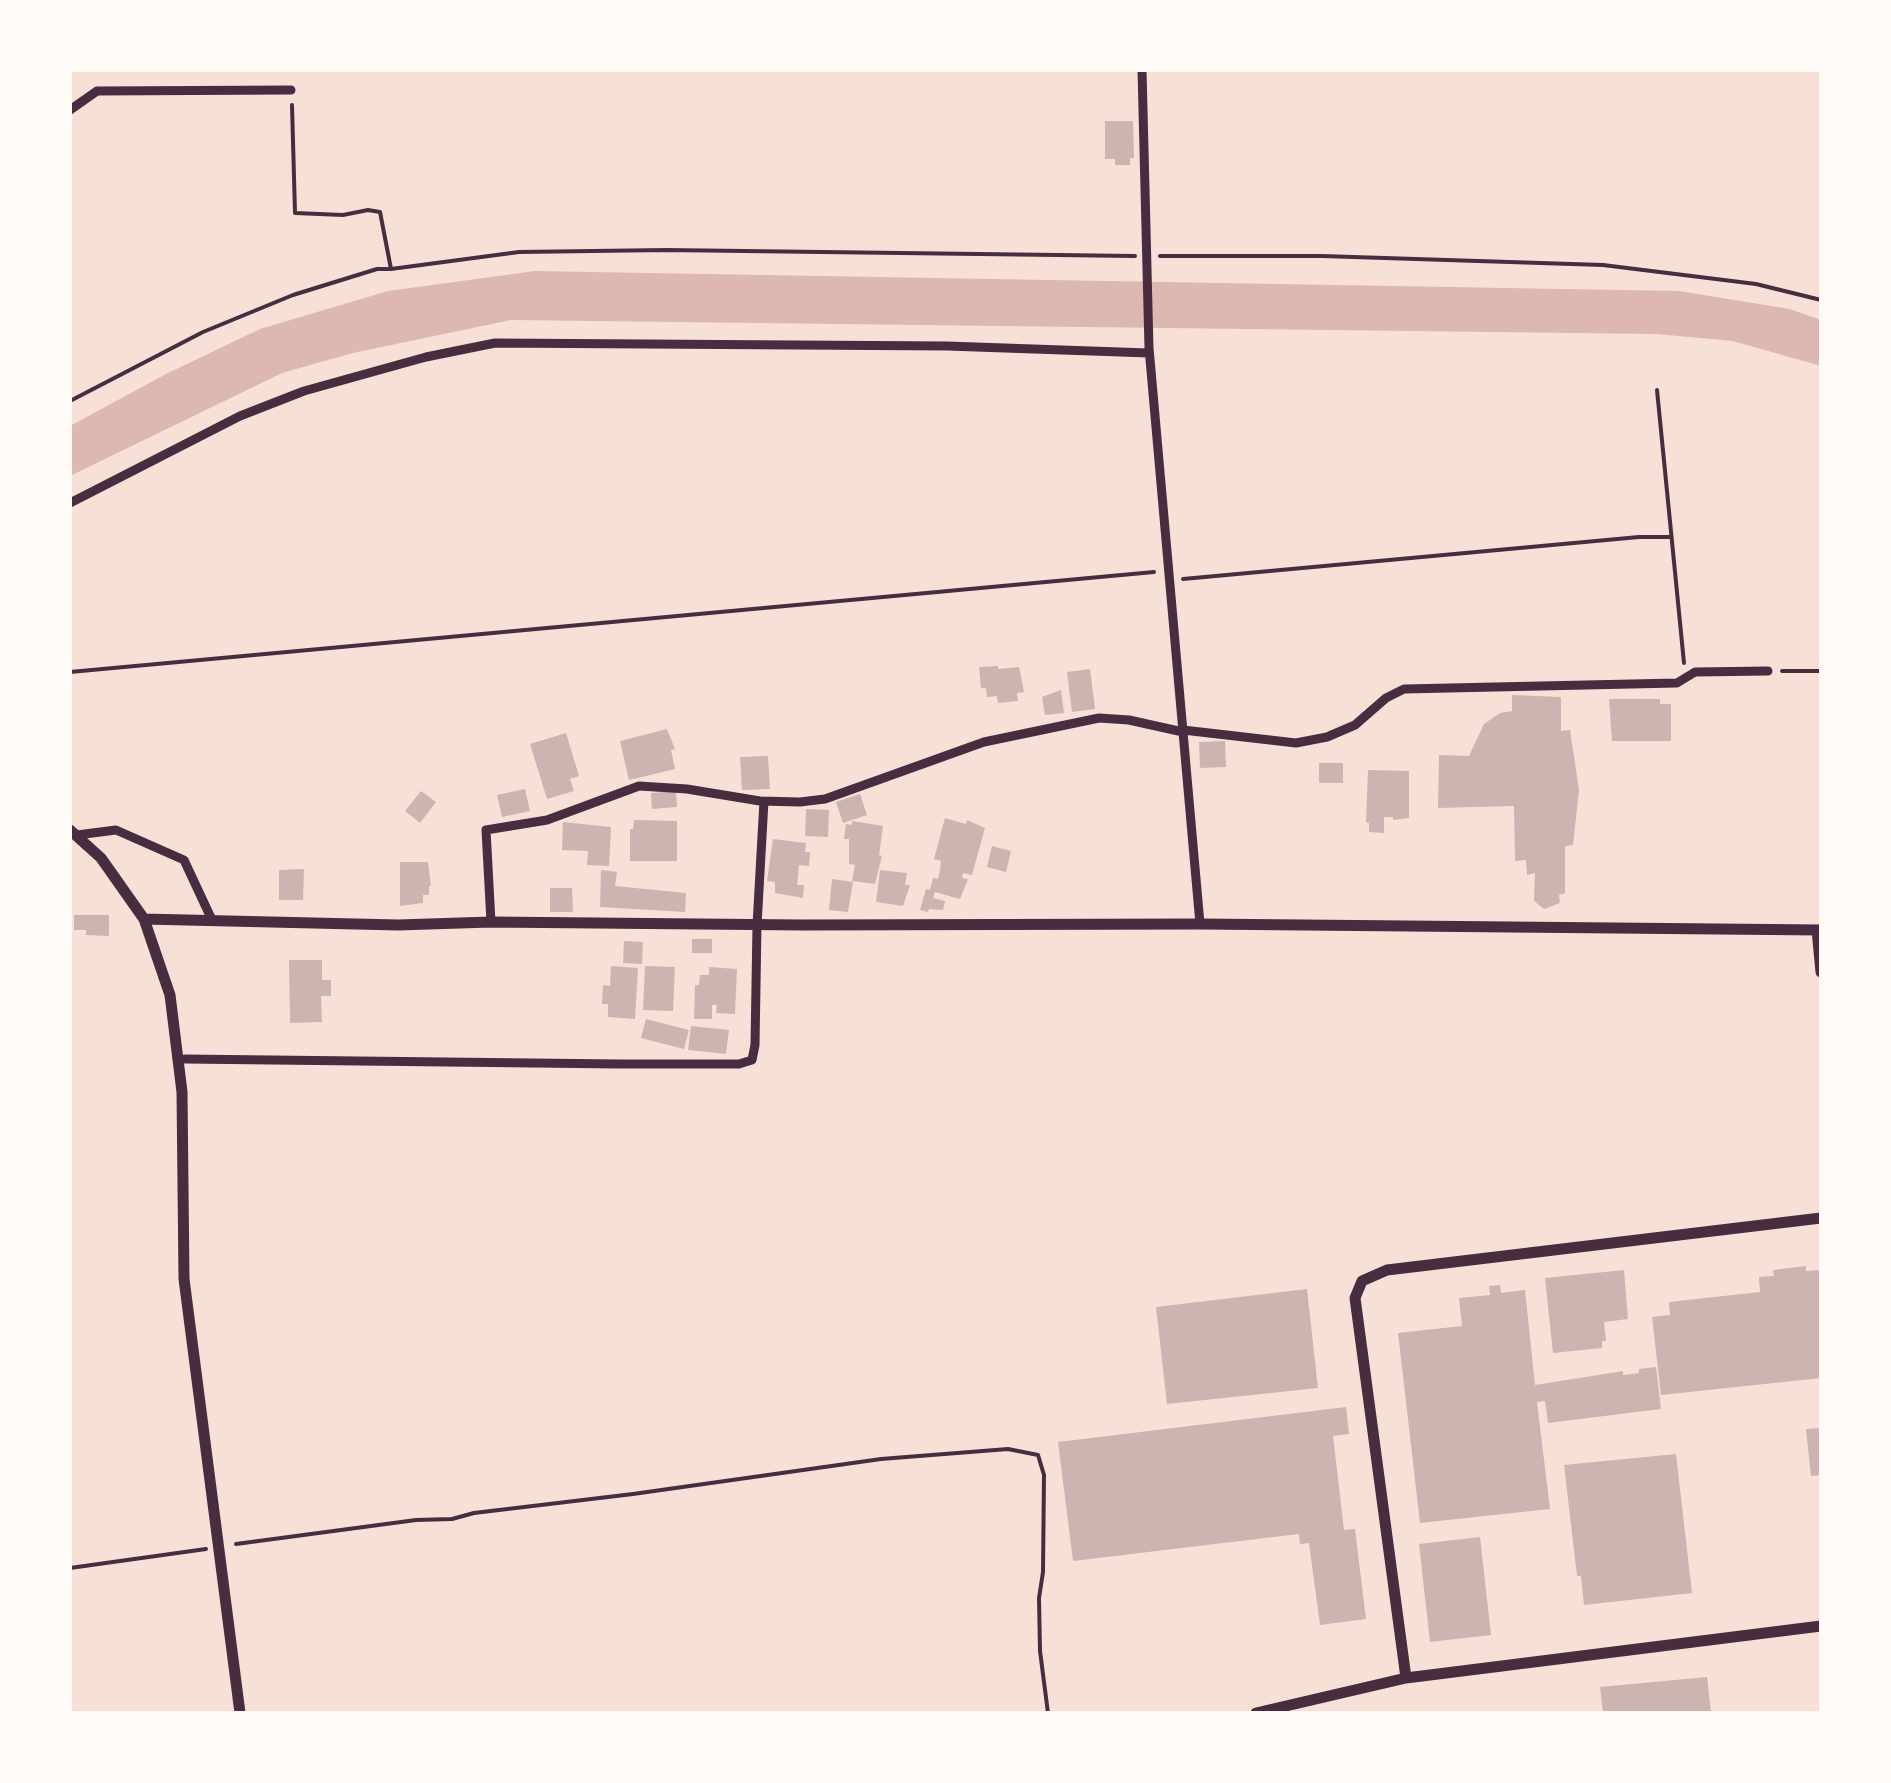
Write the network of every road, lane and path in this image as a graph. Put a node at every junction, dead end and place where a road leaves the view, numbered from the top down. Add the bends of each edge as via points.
1 (1142, 70) edge
2 (292, 90) joint
3 (70, 110) edge
4 (1146, 256) junction
5 (391, 268) junction
6 (1821, 300) edge
7 (1149, 350) junction
8 (1657, 390) dead end
9 (70, 401) edge
10 (70, 502) edge
11 (1672, 538) junction
12 (1170, 576) junction
13 (1768, 671) joint
14 (1821, 671) edge
15 (70, 672) edge
16 (1685, 678) junction
17 (1183, 731) junction
18 (764, 802) junction
19 (74, 832) edge
20 (144, 919) junction
21 (212, 920) junction
22 (491, 922) junction
23 (1200, 924) junction
24 (757, 925) junction
25 (1819, 930) edge
26 (1821, 972) edge
27 (185, 1060) dead end
28 (1821, 1218) edge
29 (220, 1547) junction
30 (70, 1568) edge
31 (1821, 1626) edge
32 (1406, 1678) junction
33 (240, 1713) edge
34 (1048, 1713) edge
35 (1256, 1713) edge

1 - 4 street
2 - 3 street via 97,91
2 - 5 path via 295,214 380,212
4 - 5 path via 519,252
4 - 6 path via 1603,265 1756,284
4 - 7 street
5 - 9 path via 293,295 176,345
7 - 10 street via 495,344 304,391
7 - 12 street
8 - 11 path
11 - 12 path
11 - 16 path
12 - 15 path
12 - 17 street
13 - 14 path
13 - 16 street via 1695,672
16 - 17 street via 1404,690 1355,725 1296,743
17 - 18 street via 1099,718 984,742 825,799
17 - 23 street
18 - 22 street via 639,786 548,820 486,830
18 - 24 street
19 - 20 street
19 - 21 street via 116,830 184,860
20 - 21 street
20 - 29 street via 170,995 175,1034 184,1279
21 - 22 street
22 - 24 street
23 - 24 street
23 - 25 street
24 - 27 street via 755,1045 752,1060 739,1064
25 - 26 street
28 - 32 street via 1387,1270 1362,1281 1356,1298
29 - 30 path
29 - 33 street
29 - 34 path via 882,1459 1008,1449 1038,1456 1044,1475 1039,1598
31 - 32 street
32 - 35 street

